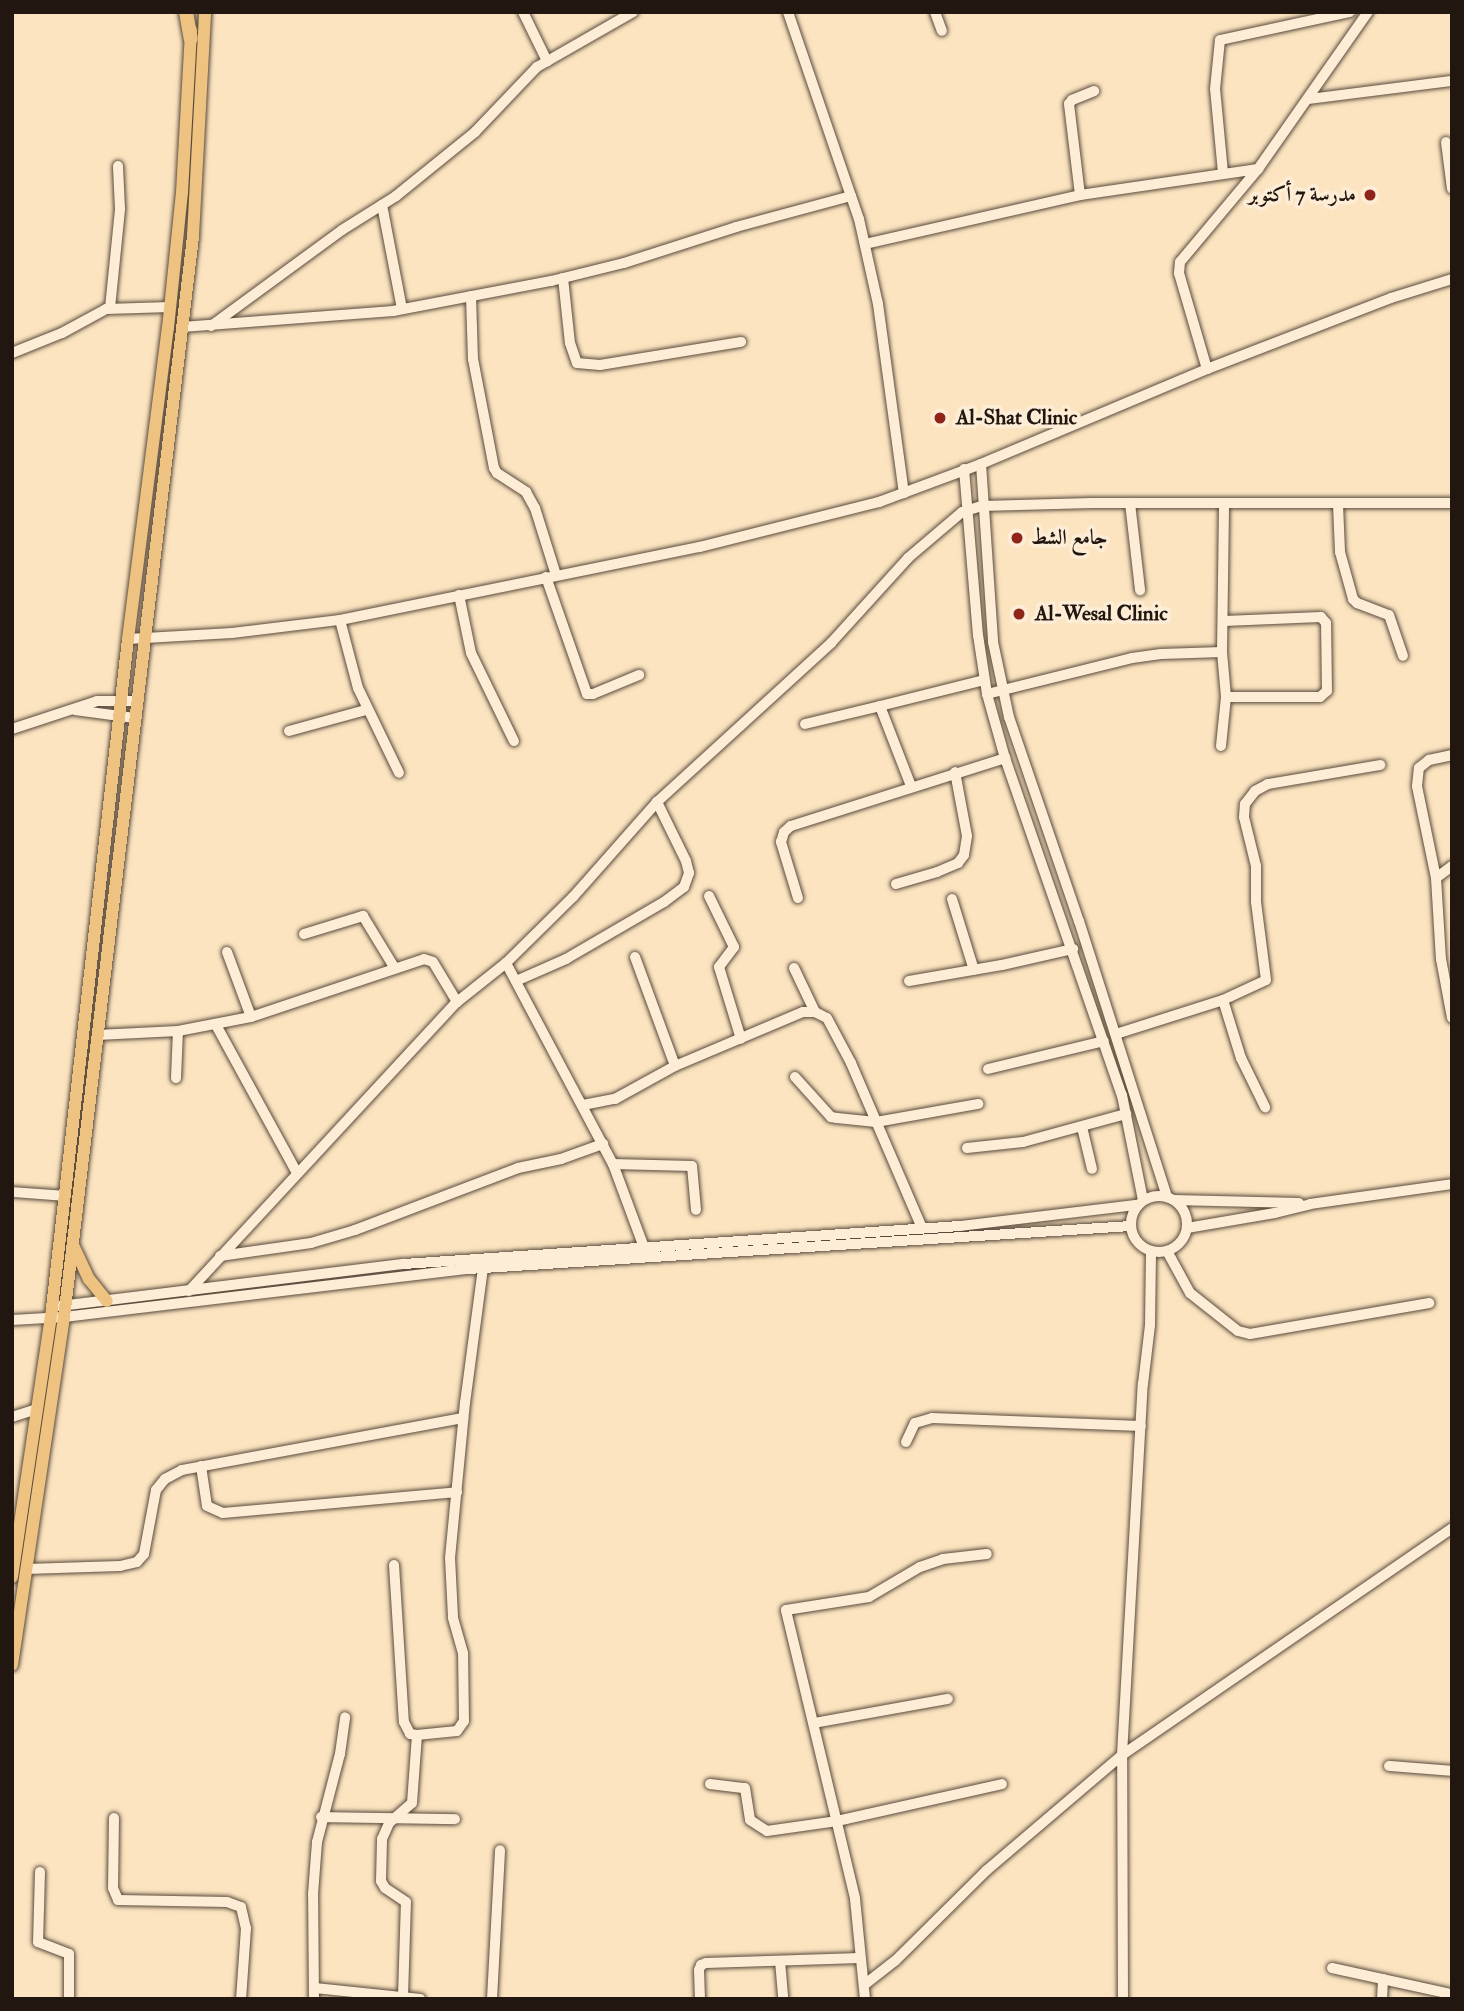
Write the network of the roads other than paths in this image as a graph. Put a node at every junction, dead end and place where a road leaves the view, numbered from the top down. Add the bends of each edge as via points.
1 (186, 12) edge
2 (192, 12) edge
3 (205, 12) edge
4 (523, 12) edge
5 (633, 12) edge
6 (788, 12) edge
7 (935, 12) edge
8 (1350, 12) edge
9 (1368, 12) edge
10 (942, 31) dead end
11 (191, 39) junction
12 (547, 61) junction
13 (1452, 81) edge
14 (1094, 91) dead end
15 (1309, 99) junction
16 (1446, 142) dead end
17 (118, 166) dead end
18 (1258, 169) junction
19 (1223, 173) junction
20 (1452, 189) edge
21 (1080, 194) junction
22 (850, 196) junction
23 (382, 205) junction
24 (865, 244) junction
25 (563, 278) junction
26 (1452, 279) edge
27 (471, 296) junction
28 (170, 307) junction
29 (110, 308) junction
30 (402, 309) junction
31 (210, 326) junction
32 (182, 327) junction
33 (741, 342) dead end
34 (12, 353) edge
35 (1207, 369) junction
36 (981, 464) junction
37 (964, 469) junction
38 (904, 493) junction
39 (1130, 503) junction
40 (1452, 503) edge
41 (1338, 504) junction
42 (982, 506) junction
43 (1224, 506) junction
44 (966, 510) junction
45 (987, 570) junction
46 (972, 572) junction
47 (551, 576) junction
48 (1140, 590) dead end
49 (459, 595) junction
50 (340, 620) junction
51 (1224, 621) junction
52 (128, 639) junction
53 (144, 640) junction
54 (1222, 652) junction
55 (1403, 656) dead end
56 (639, 675) dead end
57 (984, 680) junction
58 (1002, 690) junction
59 (987, 694) junction
60 (1226, 697) junction
61 (121, 700) junction
62 (137, 701) junction
63 (880, 706) junction
64 (71, 709) junction
65 (366, 710) junction
66 (119, 716) junction
67 (134, 718) junction
68 (805, 724) dead end
69 (12, 729) edge
70 (289, 731) dead end
71 (514, 741) dead end
72 (1220, 746) dead end
73 (1452, 755) edge
74 (1004, 758) junction
75 (1380, 765) dead end
76 (955, 772) junction
77 (399, 773) dead end
78 (911, 786) junction
79 (657, 802) junction
80 (1452, 866) edge
81 (1436, 878) junction
82 (896, 884) dead end
83 (709, 896) dead end
84 (798, 898) dead end
85 (952, 899) dead end
86 (304, 934) dead end
87 (1073, 949) junction
88 (227, 952) dead end
89 (635, 957) dead end
90 (506, 963) junction
91 (394, 967) junction
92 (794, 968) dead end
93 (974, 970) junction
94 (516, 981) junction
95 (909, 981) dead end
96 (1223, 1000) junction
97 (457, 1002) junction
98 (815, 1012) junction
99 (251, 1017) junction
100 (1452, 1018) edge
101 (216, 1025) junction
102 (178, 1031) junction
103 (1116, 1034) junction
104 (97, 1035) junction
105 (741, 1039) junction
106 (1104, 1041) junction
107 (675, 1066) junction
108 (988, 1069) dead end
109 (795, 1077) dead end
110 (176, 1078) dead end
111 (978, 1104) dead end
112 (583, 1105) junction
113 (1265, 1107) dead end
114 (1126, 1114) junction
115 (876, 1122) junction
116 (1082, 1127) junction
117 (603, 1144) junction
118 (967, 1148) dead end
119 (613, 1164) junction
120 (1092, 1170) dead end
121 (297, 1173) junction
122 (1452, 1184) edge
123 (12, 1192) edge
124 (65, 1196) junction
125 (1171, 1198) junction
126 (1140, 1202) junction
127 (1310, 1204) junction
128 (696, 1210) dead end
129 (1130, 1226) junction
130 (922, 1228) junction
131 (1187, 1228) junction
132 (73, 1244) junction
133 (643, 1247) junction
134 (1151, 1251) junction
135 (1167, 1251) junction
136 (219, 1256) junction
137 (647, 1258) junction
138 (483, 1268) junction
139 (189, 1291) junction
140 (107, 1301) junction
141 (1429, 1303) dead end
142 (54, 1313) junction
143 (12, 1320) edge
144 (37, 1409) junction
145 (12, 1417) edge
146 (463, 1418) junction
147 (1142, 1426) junction
148 (906, 1442) dead end
149 (201, 1466) junction
150 (457, 1492) junction
151 (1452, 1528) edge
152 (988, 1554) dead end
153 (394, 1565) dead end
154 (26, 1569) junction
155 (12, 1577) edge
156 (12, 1665) edge
157 (948, 1699) dead end
158 (345, 1717) dead end
159 (814, 1723) junction
160 (417, 1735) junction
161 (1122, 1755) junction
162 (1390, 1766) dead end
163 (1452, 1771) edge
164 (710, 1784) dead end
165 (1002, 1784) dead end
166 (396, 1817) junction
167 (114, 1818) dead end
168 (321, 1818) junction
169 (455, 1819) dead end
170 (838, 1821) junction
171 (500, 1850) dead end
172 (40, 1872) dead end
173 (860, 1958) junction
174 (780, 1961) junction
175 (1332, 1968) dead end
176 (1383, 1979) junction
177 (1452, 1983) edge
178 (864, 1984) junction
179 (315, 1993) edge
180 (403, 1996) junction
181 (1449, 1996) edge
182 (69, 1999) edge
183 (241, 1999) edge
184 (420, 1999) edge
185 (492, 1999) edge
186 (700, 1999) edge
187 (783, 1999) edge
188 (865, 1999) edge
189 (1123, 1999) edge
190 (1382, 1999) edge

1 - 11 highway
2 - 11 main road
3 - 32 main road via 193,236
4 - 12 street
5 - 12 street
6 - 22 street
7 - 10 street
8 - 19 street via 1220,40 1215,89
9 - 15 street
11 - 28 main road
12 - 23 street via 513,89 475,132
13 - 15 street
14 - 21 street via 1069,104
15 - 18 street
16 - 20 street
17 - 29 street via 120,209
18 - 19 street
18 - 35 street via 1180,262 1179,273
19 - 21 street
21 - 24 street
22 - 24 street
22 - 25 street
23 - 30 street
23 - 31 street
24 - 38 street via 878,304
25 - 27 street
25 - 33 street via 570,343 577,363 600,365
26 - 35 street
27 - 30 street
27 - 47 street via 473,359 494,468 526,492 535,508
28 - 29 street
28 - 52 main road
29 - 34 street
30 - 31 street
31 - 32 street
32 - 53 main road
35 - 36 street
36 - 37 street
36 - 42 street
37 - 38 street
37 - 44 street
38 - 47 street via 700,547
39 - 42 street
39 - 43 street
39 - 48 street
40 - 41 street
41 - 43 street
41 - 55 street via 1340,552 1353,599 1389,615
42 - 44 street
42 - 45 street
43 - 51 street
44 - 46 street
44 - 79 street via 908,558 831,643
45 - 46 street
45 - 58 street
46 - 57 street
47 - 49 street
47 - 56 street via 587,694
49 - 50 street
49 - 71 street via 471,653
50 - 53 street
50 - 65 street
51 - 54 street
51 - 60 street via 1321,617 1326,623 1328,681 1327,691 1320,697
52 - 53 street
52 - 61 main road
53 - 62 main road
54 - 58 street via 1132,658
54 - 60 street
57 - 59 street
57 - 63 street
58 - 59 street
58 - 103 street
59 - 74 street
60 - 72 street
61 - 62 street
61 - 64 street
61 - 66 main road
62 - 67 main road
63 - 68 street
63 - 78 street
64 - 66 street
64 - 69 street
65 - 70 street
65 - 77 street
66 - 67 street
66 - 124 main road
67 - 104 main road
73 - 81 street via 1429,760 1419,768 1417,786
74 - 76 street
74 - 87 street
75 - 96 street via 1268,784 1245,804 1256,866 1266,980
76 - 78 street
76 - 82 street via 967,836 964,855 958,863 937,872
78 - 84 street via 783,832 781,842
79 - 90 street via 573,897
79 - 94 street via 686,860 689,873 684,887 566,959
80 - 81 street
81 - 100 street via 1441,959
83 - 105 street via 734,947 719,967
85 - 93 street
86 - 91 street via 363,916
87 - 93 street
87 - 106 street
88 - 99 street
89 - 107 street
90 - 94 street
90 - 97 street
91 - 97 street via 424,959 433,962
91 - 99 street
92 - 98 street
93 - 95 street
94 - 112 street
96 - 103 street
96 - 113 street via 1241,1058
97 - 121 street
98 - 105 street via 803,1012
98 - 115 street via 827,1018 836,1034
99 - 101 street
101 - 102 street
101 - 121 street
102 - 104 street
102 - 110 street
103 - 125 street
104 - 132 main road
105 - 107 street
106 - 108 street
106 - 114 street
107 - 112 street via 615,1099
109 - 115 street via 831,1117
111 - 115 street
112 - 117 street
114 - 116 street
114 - 126 street
115 - 130 street
116 - 118 street via 1023,1142
116 - 120 street
117 - 119 street
117 - 136 street via 518,1168 311,1243
119 - 128 street via 692,1166
119 - 133 street
121 - 136 street
122 - 127 street
123 - 124 street
124 - 142 main road
125 - 126 street
125 - 127 street
125 - 131 street via 1185,1212
126 - 129 street
126 - 130 street
127 - 131 street
129 - 134 street via 1137,1242
129 - 137 street
130 - 133 street
131 - 135 street via 1180,1242
132 - 140 main road via 89,1279
132 - 142 main road
133 - 137 street
133 - 139 street via 404,1265
134 - 135 street
134 - 147 street
135 - 141 street via 1190,1293 1238,1331 1250,1334
136 - 139 street
137 - 138 street
138 - 142 street
138 - 146 street
139 - 140 street
140 - 142 street
142 - 143 street
142 - 144 main road
142 - 154 main road
144 - 145 street
144 - 155 main road
146 - 149 street
146 - 150 street
147 - 148 street via 932,1418 915,1423
147 - 161 street
149 - 150 street via 207,1506 223,1513
149 - 154 street via 172,1474 159,1484 144,1554 137,1562
150 - 160 street via 450,1589 463,1653 464,1721 457,1731
151 - 161 street
152 - 159 street via 943,1559 920,1567 869,1597 788,1608 785,1613
153 - 160 street via 404,1723 410,1734
154 - 156 main road
157 - 159 street
158 - 168 street via 340,1754
159 - 170 street
160 - 166 street via 412,1802
161 - 178 street via 987,1870 895,1961
161 - 189 street
162 - 163 street
164 - 170 street via 745,1788 750,1820 767,1830
165 - 170 street
166 - 168 street
166 - 169 street
166 - 180 street via 383,1832 381,1876 385,1888 406,1902
167 - 183 street via 113,1888 118,1900 228,1902 241,1907 246,1928
168 - 179 street via 313,1894
170 - 173 street via 855,1898
171 - 185 street
172 - 182 street via 38,1942 69,1954
173 - 174 street
173 - 178 street
174 - 186 street via 701,1965
174 - 187 street
175 - 176 street
176 - 181 street
176 - 190 street
177 - 181 street
178 - 188 street
179 - 180 street
180 - 184 street

